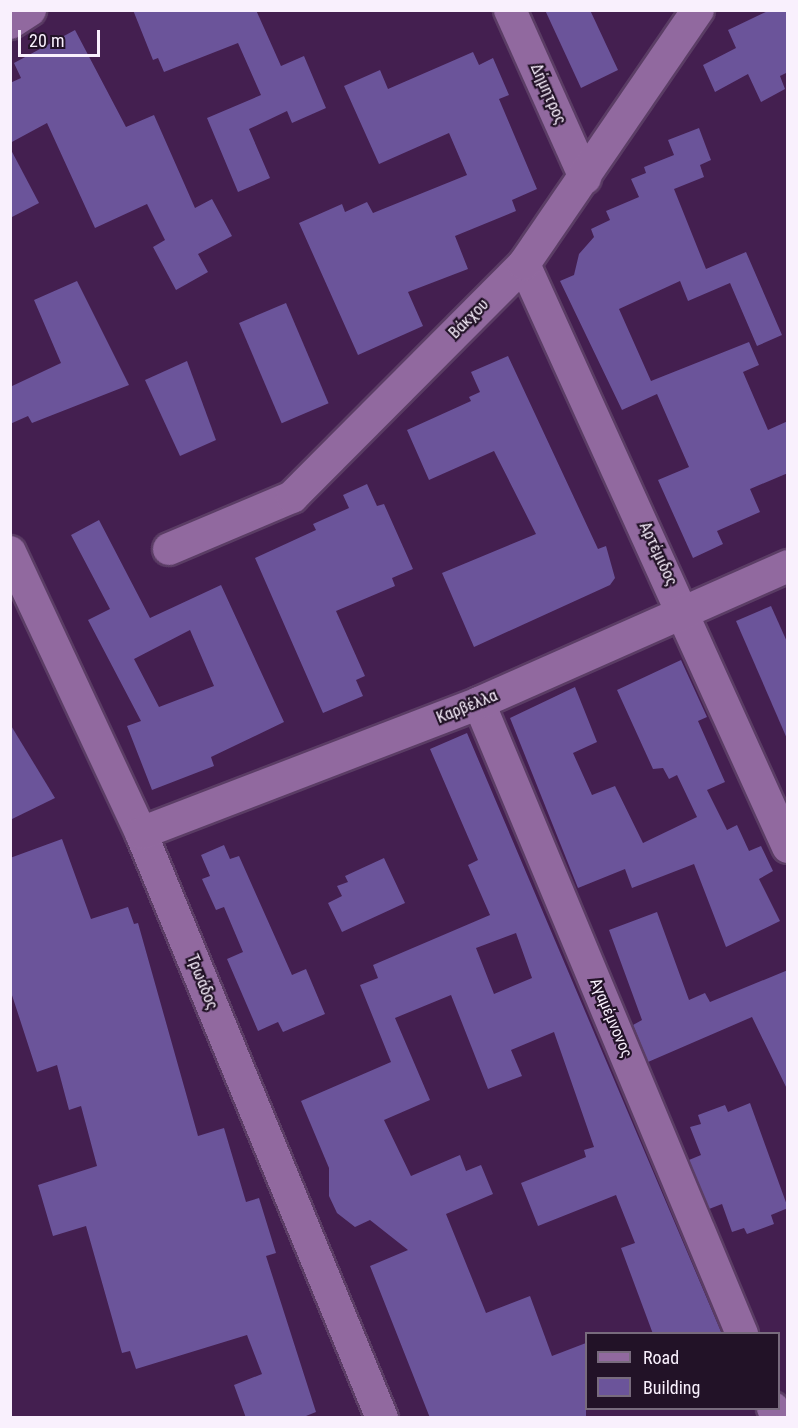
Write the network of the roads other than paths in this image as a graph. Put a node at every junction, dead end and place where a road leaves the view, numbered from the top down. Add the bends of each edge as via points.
1 (510, 10) edge
2 (698, 10) edge
3 (585, 178) junction
4 (524, 264) junction
5 (169, 549) dead end
6 (10, 552) edge
7 (788, 566) edge
8 (684, 611) junction
9 (479, 703) junction
10 (141, 833) junction
11 (788, 847) edge
12 (741, 1332) edge
13 (382, 1418) edge

1 - 3 street, Δήμητρος
2 - 3 street, Βάκχου
3 - 4 street, Βάκχου
4 - 5 street, Βάκχου via 292,497
4 - 8 street, Αρτέμιδος
6 - 10 street, Τρωάδος
7 - 8 street, Καρβέλλα
8 - 9 street, Καρβέλλα
8 - 11 street, Αρτέμιδος
9 - 10 street, Καρβέλλα
9 - 12 street, Αγαμέμνονος
10 - 13 street, Τρωάδος

